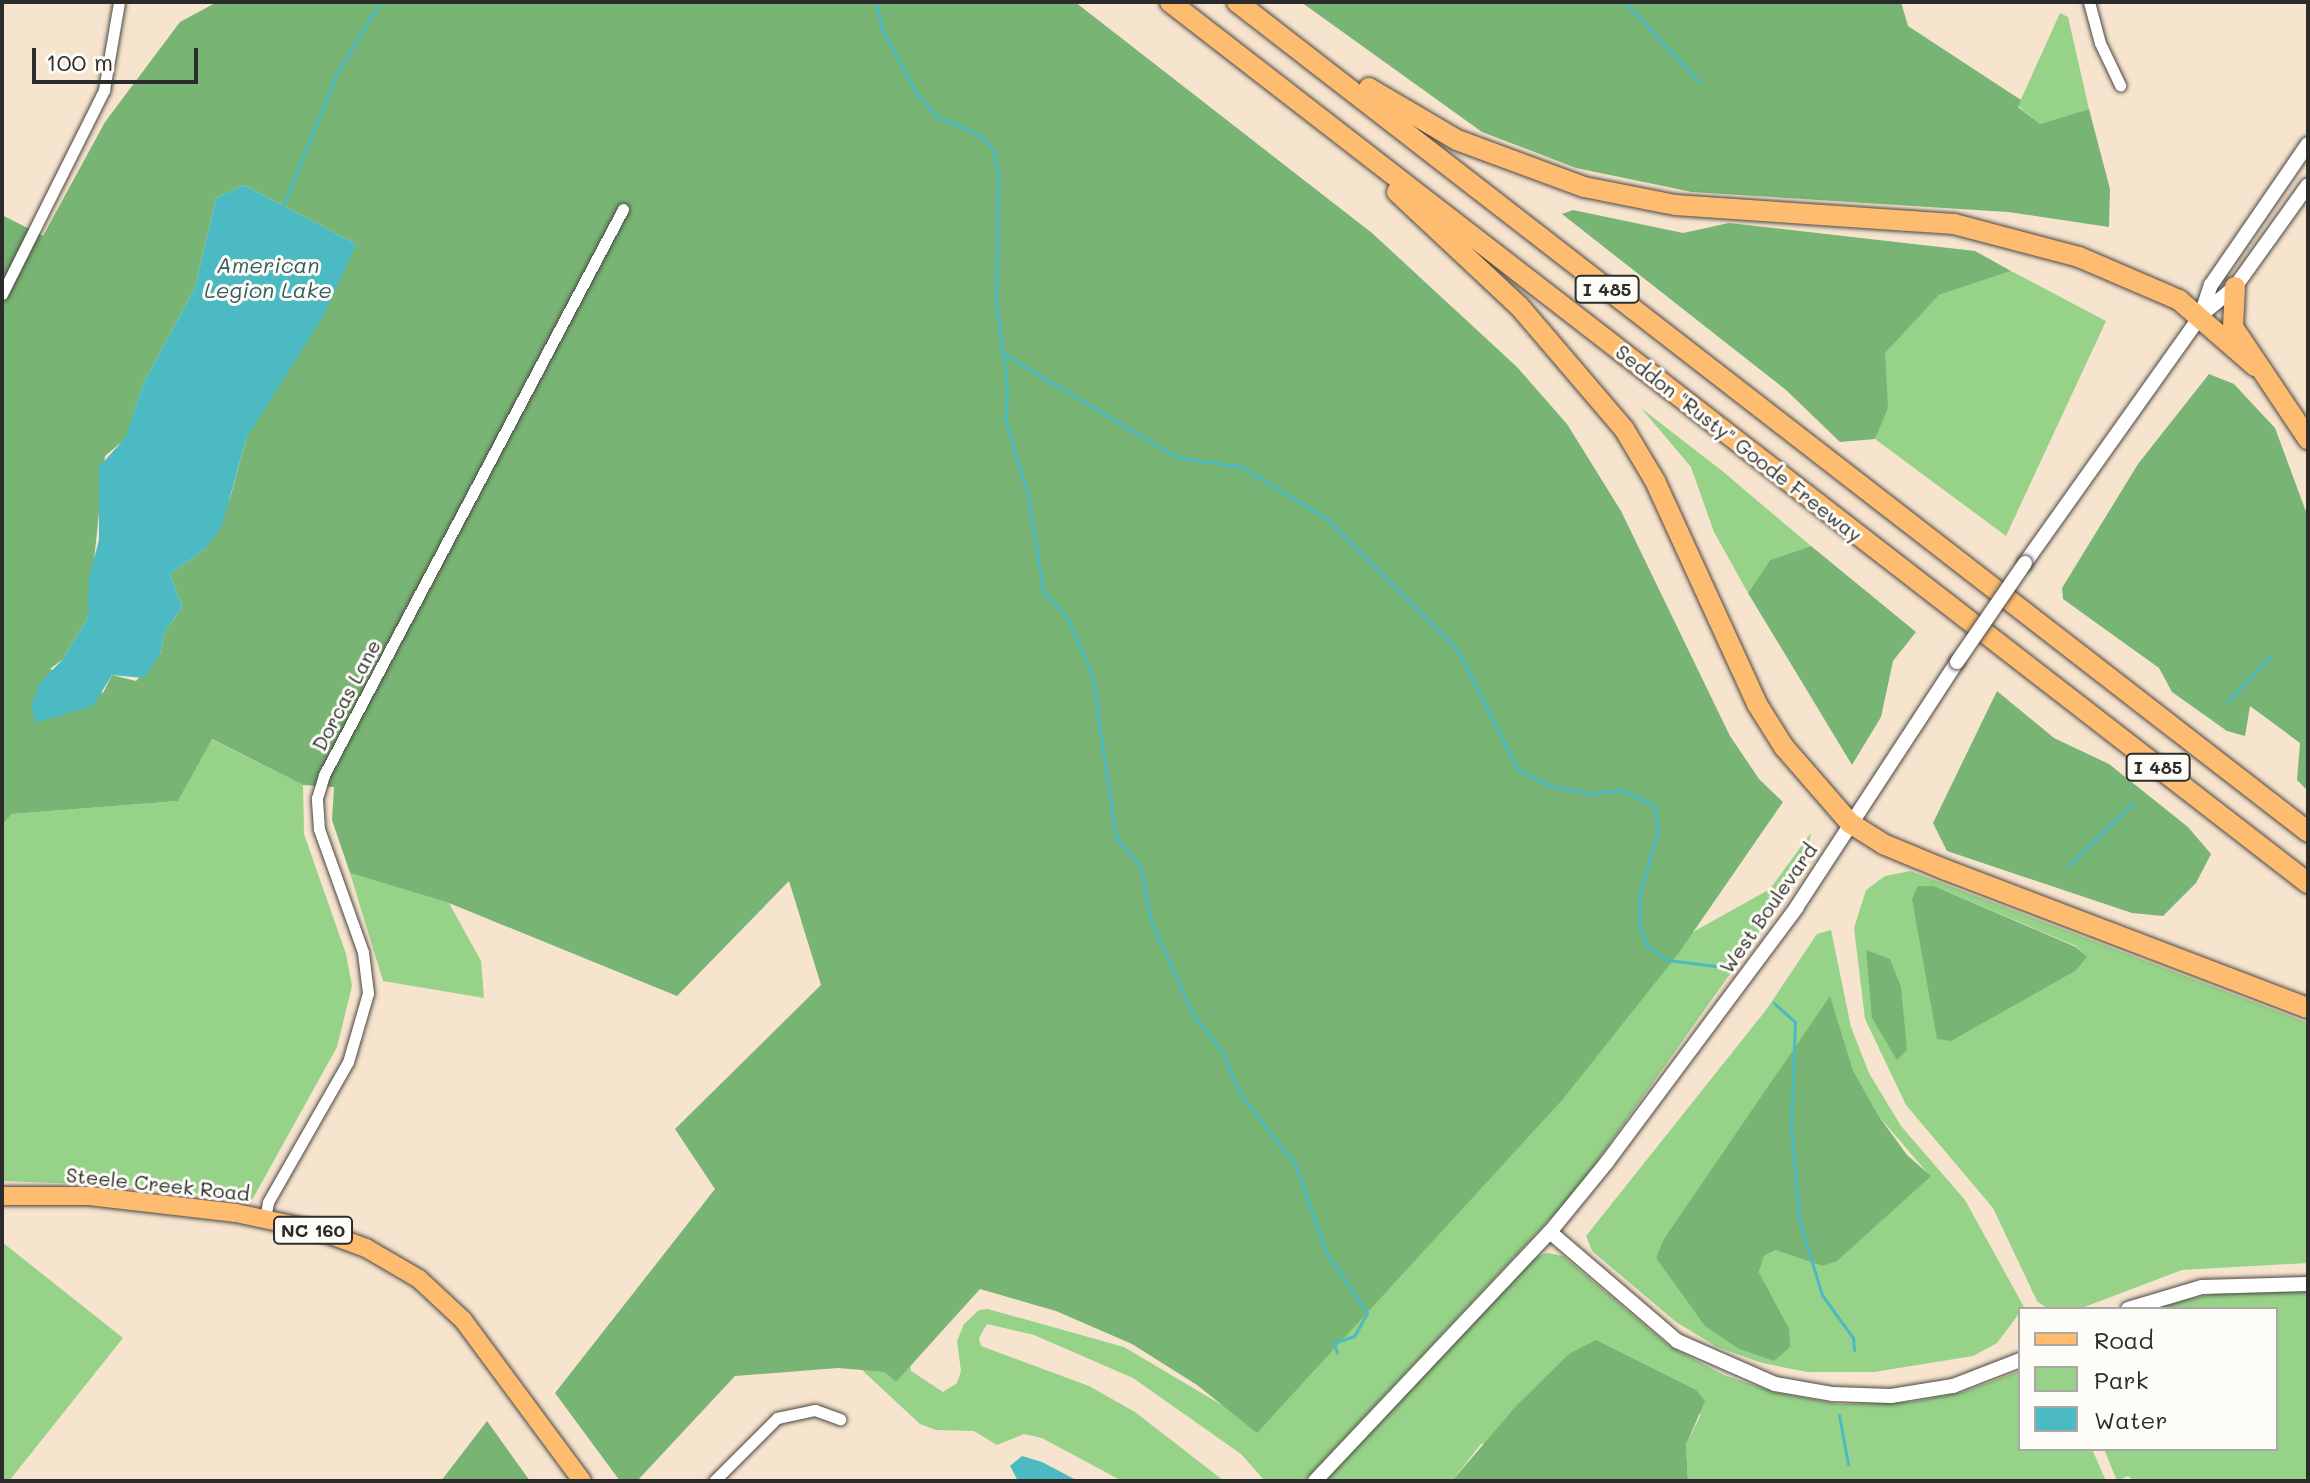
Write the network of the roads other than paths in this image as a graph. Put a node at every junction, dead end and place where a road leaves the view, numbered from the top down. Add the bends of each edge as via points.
1 (119, 2) edge
2 (1170, 2) edge
3 (1238, 2) edge
4 (2089, 2) edge
5 (2120, 85) dead end
6 (1332, 127) junction
7 (2308, 144) edge
8 (2308, 185) edge
9 (623, 209) dead end
10 (2235, 287) junction
11 (2, 294) edge
12 (2201, 315) junction
13 (2255, 366) junction
14 (2308, 439) edge
15 (1850, 823) junction
16 (2308, 832) edge
17 (2308, 883) edge
18 (2308, 1008) edge
19 (2, 1196) edge
20 (265, 1218) junction
21 (1550, 1232) junction
22 (2308, 1284) edge
23 (2135, 1307) edge
24 (2018, 1361) edge
25 (840, 1419) dead end
26 (582, 1481) edge
27 (714, 1481) edge
28 (1315, 1481) edge

1 - 11 street via 104,90
2 - 6 highway, Seddon "Rusty" Goode Freeway / I 485
3 - 12 highway via 1410,116 1515,165 1584,187 1675,205 1875,216 1990,231 2111,268
3 - 16 highway, Seddon "Rusty" Goode Freeway / I 485
4 - 5 street via 2100,43
6 - 15 highway via 1519,306 1624,429 1655,481 1757,704 1784,747
6 - 17 highway, Seddon "Rusty" Goode Freeway / I 485
7 - 12 street, West Boulevard via 2211,285
8 - 10 street, West Boulevard
9 - 20 street, Dorcas Lane via 324,775 317,798 319,829 363,952 368,993 348,1062 268,1202
10 - 12 street, West Boulevard
10 - 13 highway via 2233,327
12 - 13 highway via 2220,340
12 - 15 street, West Boulevard, bridge
13 - 14 highway
15 - 18 highway via 1908,855
15 - 21 street, West Boulevard via 1796,908
19 - 20 main road, Steele Creek Road / NC 160 via 89,1196
20 - 26 main road, Steele Creek Road / NC 160 via 366,1248 442,1298
21 - 24 street via 1668,1335 1722,1365 1775,1384 1891,1396 1953,1386
21 - 28 street, West Boulevard
22 - 23 street via 2202,1287
25 - 27 street via 815,1410 777,1418

